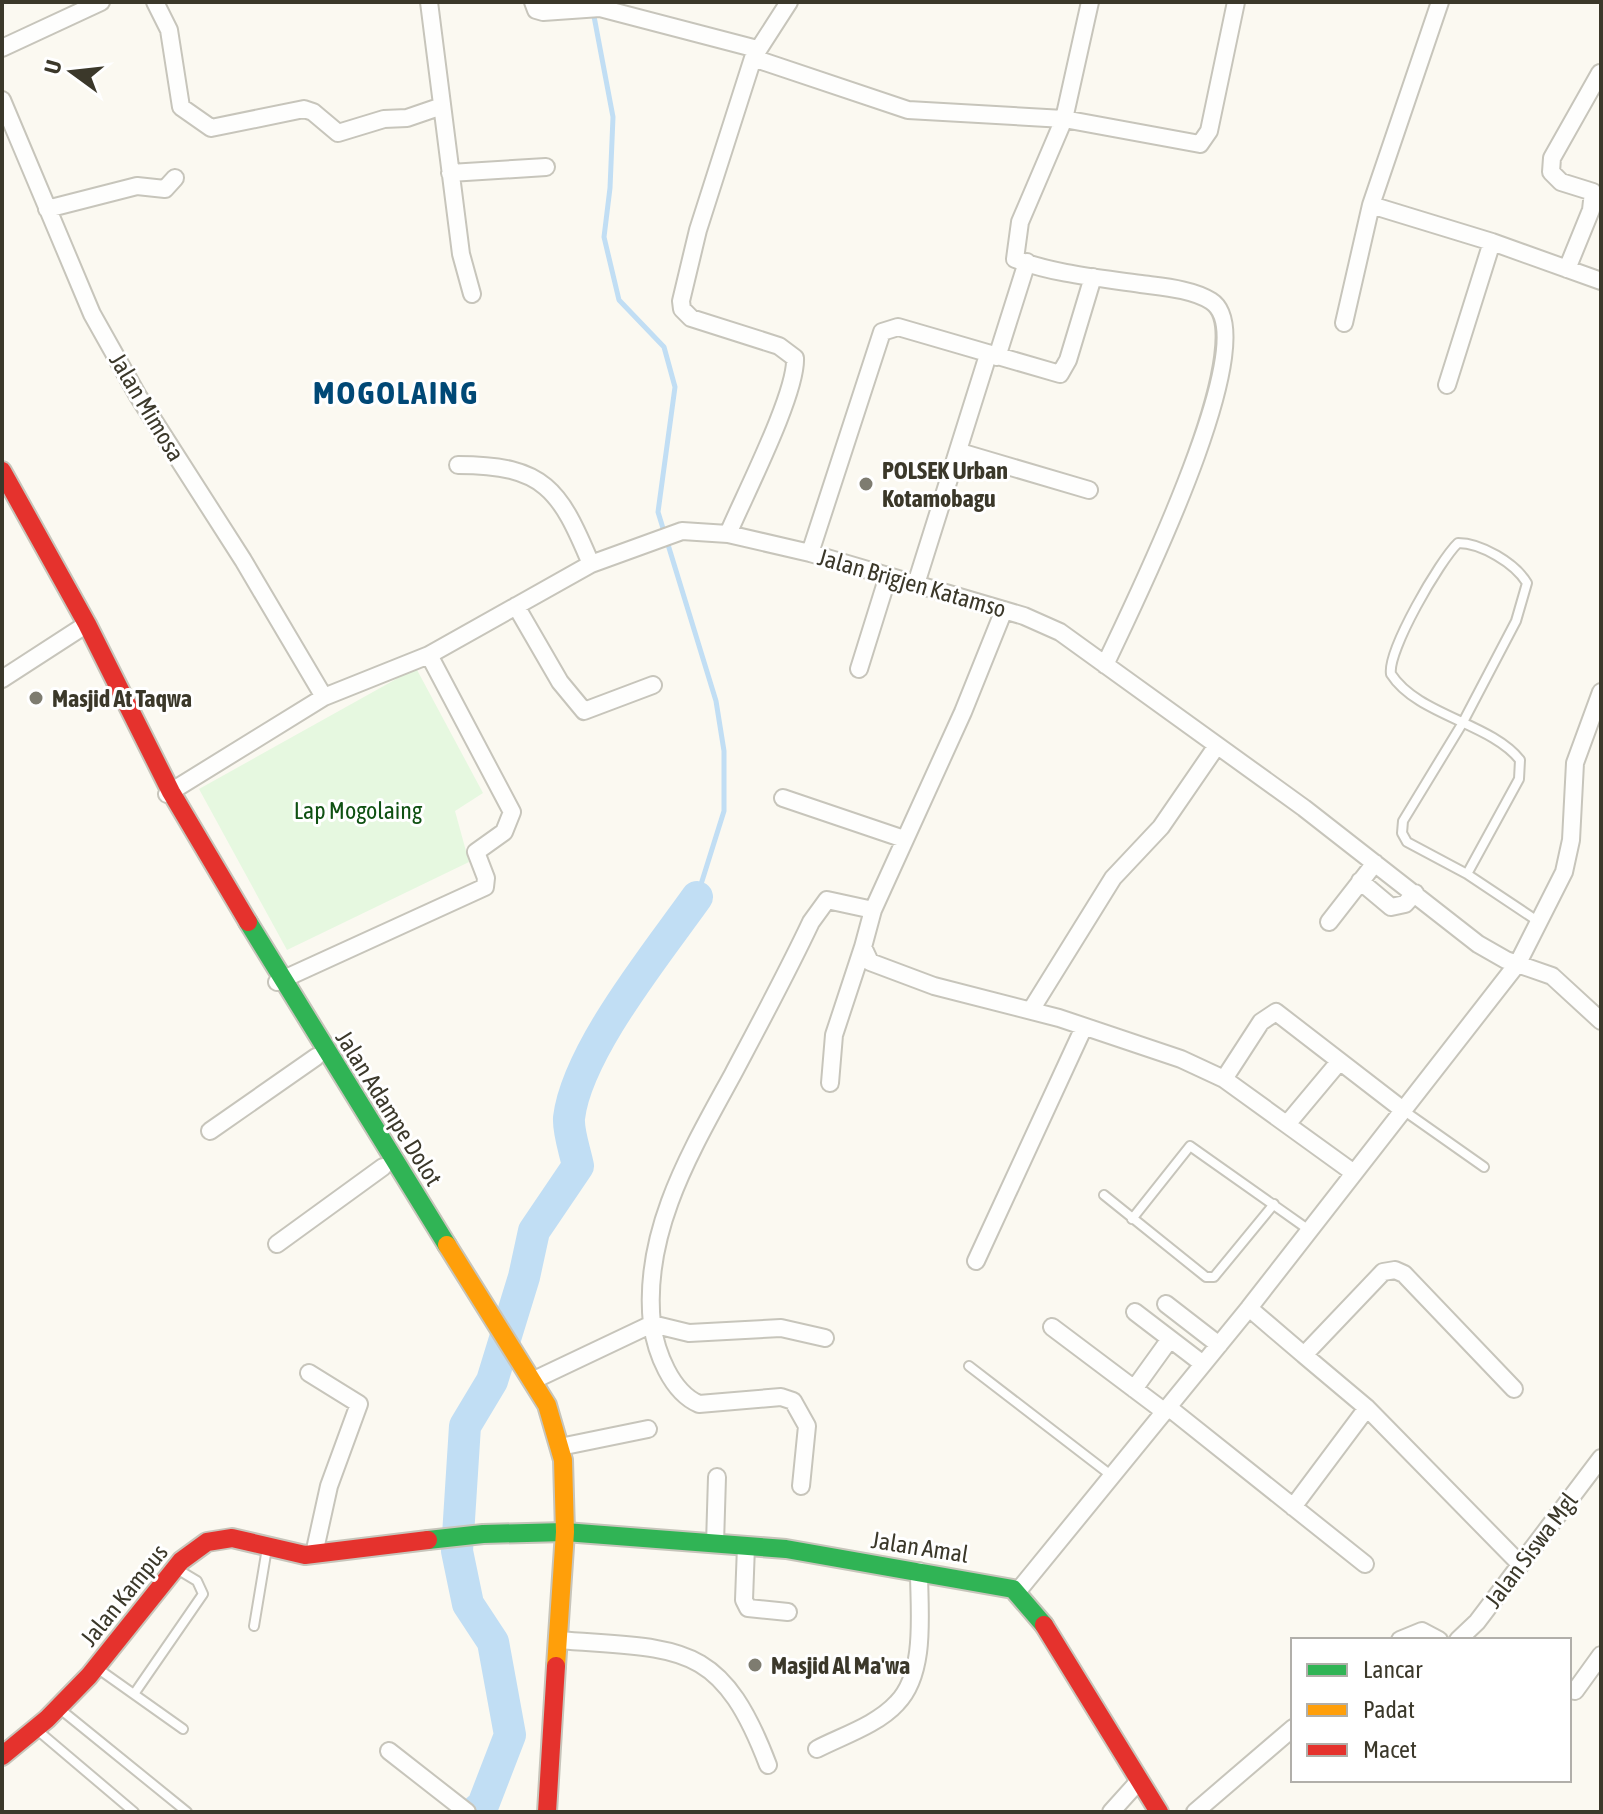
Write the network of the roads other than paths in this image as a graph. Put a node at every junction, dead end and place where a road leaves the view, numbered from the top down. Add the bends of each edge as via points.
1 (101, 2) edge
2 (155, 2) edge
3 (429, 2) edge
4 (533, 2) edge
5 (789, 2) edge
6 (1090, 2) edge
7 (1236, 2) edge
8 (1440, 2) edge
9 (2, 48) edge
10 (755, 53) junction
11 (1600, 73) edge
12 (2, 100) edge
13 (442, 106) junction
14 (1064, 119) junction
15 (546, 167) dead end
16 (450, 173) junction
17 (175, 178) dead end
18 (1371, 205) junction
19 (47, 209) junction
20 (1492, 242) junction
21 (1027, 262) junction
22 (1567, 269) junction
23 (1093, 277) junction
24 (1601, 281) edge
25 (472, 294) dead end
26 (1344, 323) dead end
27 (993, 356) junction
28 (1447, 385) dead end
29 (960, 452) junction
30 (458, 465) dead end
31 (2, 471) edge
32 (1089, 490) dead end
33 (2, 500) edge
34 (728, 534) junction
35 (810, 553) junction
36 (591, 564) junction
37 (888, 576) junction
38 (916, 584) junction
39 (516, 606) junction
40 (1004, 610) junction
41 (82, 627) junction
42 (429, 655) junction
43 (1105, 665) junction
44 (859, 669) dead end
45 (2, 679) edge
46 (653, 685) dead end
47 (1601, 692) edge
48 (324, 697) junction
49 (1462, 724) junction
50 (1216, 747) junction
51 (165, 796) junction
52 (783, 798) dead end
53 (904, 839) junction
54 (1375, 863) junction
55 (1467, 874) junction
56 (1360, 881) junction
57 (1415, 893) junction
58 (873, 910) junction
59 (1329, 922) dead end
60 (1539, 923) junction
61 (863, 947) junction
62 (1518, 963) junction
63 (277, 982) junction
64 (1031, 1010) junction
65 (1600, 1020) edge
66 (1084, 1027) junction
67 (316, 1057) junction
68 (1339, 1062) junction
69 (1224, 1079) junction
70 (830, 1083) dead end
71 (1403, 1110) junction
72 (1288, 1123) junction
73 (210, 1131) dead end
74 (383, 1167) junction
75 (1484, 1167) dead end
76 (1354, 1173) junction
77 (1104, 1195) dead end
78 (1274, 1204) junction
79 (1132, 1219) junction
80 (1309, 1230) junction
81 (277, 1244) dead end
82 (976, 1261) dead end
83 (1166, 1304) dead end
84 (1249, 1308) junction
85 (1135, 1312) dead end
86 (483, 1318) junction
87 (652, 1324) junction
88 (1052, 1327) dead end
89 (825, 1338) dead end
90 (1170, 1339) junction
91 (1219, 1345) junction
92 (1304, 1355) junction
93 (512, 1363) junction
94 (1203, 1364) junction
95 (969, 1366) dead end
96 (309, 1373) dead end
97 (534, 1380) junction
98 (1134, 1389) junction
99 (1514, 1389) dead end
100 (1367, 1408) junction
101 (1166, 1409) junction
102 (648, 1429) dead end
103 (560, 1447) junction
104 (1598, 1465) edge
105 (1112, 1476) junction
106 (717, 1477) dead end
107 (801, 1486) dead end
108 (1293, 1507) junction
109 (558, 1532) junction
110 (715, 1544) junction
111 (746, 1546) junction
112 (267, 1548) junction
113 (314, 1554) junction
114 (1365, 1564) dead end
115 (1520, 1564) junction
116 (175, 1568) junction
117 (919, 1571) junction
118 (1018, 1591) junction
119 (788, 1612) dead end
120 (254, 1626) dead end
121 (1403, 1638) edge
122 (1434, 1638) edge
123 (1460, 1638) edge
124 (559, 1640) junction
125 (1601, 1655) edge
126 (96, 1667) junction
127 (1575, 1691) dead end
128 (134, 1694) junction
129 (58, 1708) junction
130 (36, 1728) junction
131 (183, 1729) dead end
132 (1291, 1730) edge
133 (817, 1749) dead end
134 (389, 1751) dead end
135 (2, 1756) edge
136 (768, 1765) dead end
137 (1139, 1781) junction
138 (1121, 1808) edge
139 (176, 1809) edge
140 (465, 1811) edge
141 (134, 1812) edge
142 (187, 1812) edge
143 (535, 1812) edge
144 (547, 1812) edge
145 (1159, 1812) edge
146 (1195, 1812) edge

1 - 9 street
2 - 13 street via 169,30 181,107 211,128 304,109 338,133
3 - 13 street
4 - 10 street via 543,12 600,8
5 - 10 street
6 - 14 street
7 - 14 street via 1206,140 1200,144
8 - 18 street
10 - 14 street via 908,110
10 - 34 street via 698,230 681,301 691,318 779,346 795,358 785,401
11 - 22 street via 1552,158 1551,172 1561,182 1593,192
12 - 19 street, Jalan Mimosa
13 - 16 street
14 - 21 street via 1020,222 1014,256
15 - 16 street
16 - 25 street
17 - 19 street via 165,189 137,186
18 - 20 street
18 - 26 street
19 - 48 street, Jalan Mimosa via 92,314 138,396
20 - 22 street
20 - 28 street
21 - 23 street
21 - 27 street
22 - 24 street
23 - 27 street via 1063,371 1051,373
23 - 43 street via 1209,300 1220,311 1224,339 1199,456
27 - 29 street
27 - 35 street via 898,327 882,332
29 - 32 street
29 - 38 street
30 - 36 street via 520,471 548,487 570,514
31 - 41 main road, Jalan Adampe Dolot
33 - 41 main road, Jalan Adampe Dolot
34 - 35 street, Jalan Brigjen Katamso
34 - 36 street, Jalan Brigjen Katamso via 682,531
35 - 37 street, Jalan Brigjen Katamso
36 - 39 street, Jalan Brigjen Katamso
37 - 38 street, Jalan Brigjen Katamso
37 - 44 street
38 - 40 street, Jalan Brigjen Katamso
39 - 42 street, Jalan Brigjen Katamso
39 - 46 street via 560,682 584,711
40 - 43 street, Jalan Brigjen Katamso via 1060,632
40 - 53 street
41 - 45 street
41 - 51 main road, Jalan Adampe Dolot
42 - 48 street, Jalan Brigjen Katamso
42 - 63 street via 512,812 504,832 476,852 485,887
43 - 50 street, Jalan Brigjen Katamso
47 - 60 street via 1575,763 1569,857
48 - 51 street, Jalan Brigjen Katamso
49 - 49 lane via 1395,680 1390,666 1436,572 1458,543 1480,546 1527,583 1516,621
49 - 55 lane via 1515,754 1521,770
49 - 55 lane via 1403,821 1402,833 1407,842
50 - 54 street, Jalan Brigjen Katamso
50 - 64 street via 1161,827 1113,878
51 - 63 main road, Jalan Adampe Dolot
52 - 53 street
53 - 58 street
54 - 56 street
54 - 57 street, Jalan Brigjen Katamso
55 - 60 lane
56 - 57 street via 1391,907 1405,904
56 - 59 street
57 - 62 street, Jalan Brigjen Katamso via 1478,944
58 - 61 street
58 - 87 street via 827,900 811,922 676,1181 658,1244
60 - 62 street
61 - 64 street via 870,962 901,974
61 - 70 street via 834,1035
62 - 65 street, Jalan Brigjen Katamso via 1552,976
62 - 71 street
63 - 67 main road, Jalan Adampe Dolot
63 - 86 main road, Jalan Adampe Dolot
64 - 66 street
66 - 69 street via 1166,1053
66 - 82 street
67 - 73 street
67 - 74 main road, Jalan Adampe Dolot
68 - 69 street via 1273,1012
68 - 71 street
68 - 72 street
69 - 72 street
71 - 75 lane
71 - 76 street
72 - 76 street
74 - 81 street
74 - 86 main road, Jalan Adampe Dolot
76 - 80 street
77 - 79 lane
78 - 79 lane via 1190,1146
78 - 79 lane via 1214,1277 1199,1275
78 - 80 lane
80 - 84 street
83 - 91 street
84 - 91 street
84 - 92 street
85 - 90 street
86 - 93 main road, Jalan Adampe Dolot
87 - 89 street via 689,1333 781,1328
87 - 97 street
87 - 107 street via 655,1346 690,1401 793,1401 807,1426
88 - 98 street
90 - 94 street
90 - 98 street
91 - 94 street
92 - 99 street via 1383,1272 1395,1270
92 - 100 street
93 - 97 main road, Jalan Adampe Dolot
93 - 109 main road, Jalan Adampe Dolot via 542,1439
94 - 101 street
95 - 105 lane
96 - 113 street via 359,1404 329,1486
97 - 103 main road, Jalan Adampe Dolot
98 - 101 street
100 - 108 street
100 - 115 street
101 - 105 street
101 - 108 street
102 - 103 street
103 - 109 main road, Jalan Adampe Dolot
104 - 115 street, Jalan Siswa Mgl
105 - 118 street
106 - 110 street
108 - 114 street
109 - 110 main road, Jalan Amal
109 - 113 main road, Jalan Kampus via 432,1538
109 - 124 main road, Jalan Adampe Dolot
109 - 143 main road, Jalan Adampe Dolot
110 - 111 main road, Jalan Amal
111 - 117 main road, Jalan Amal
111 - 119 street via 748,1608
112 - 113 main road, Jalan Kampus
112 - 116 main road, Jalan Kampus via 232,1538 207,1542
112 - 120 lane
115 - 123 street, Jalan Siswa Mgl
116 - 126 main road, Jalan Kampus
116 - 128 lane via 197,1581 203,1594
117 - 118 main road, Jalan Amal
117 - 133 street via 919,1629 909,1686 879,1717
118 - 137 main road
121 - 122 street via 1415,1631
124 - 136 street via 683,1653 702,1662 748,1715
124 - 144 main road, Jalan Adampe Dolot
125 - 127 street
126 - 128 lane
126 - 129 main road, Jalan Kampus
128 - 131 lane
129 - 130 main road, Jalan Kampus
129 - 139 lane
130 - 135 main road, Jalan Kampus
130 - 141 lane
132 - 146 street
134 - 140 street
137 - 138 street
137 - 145 main road
139 - 142 lane

